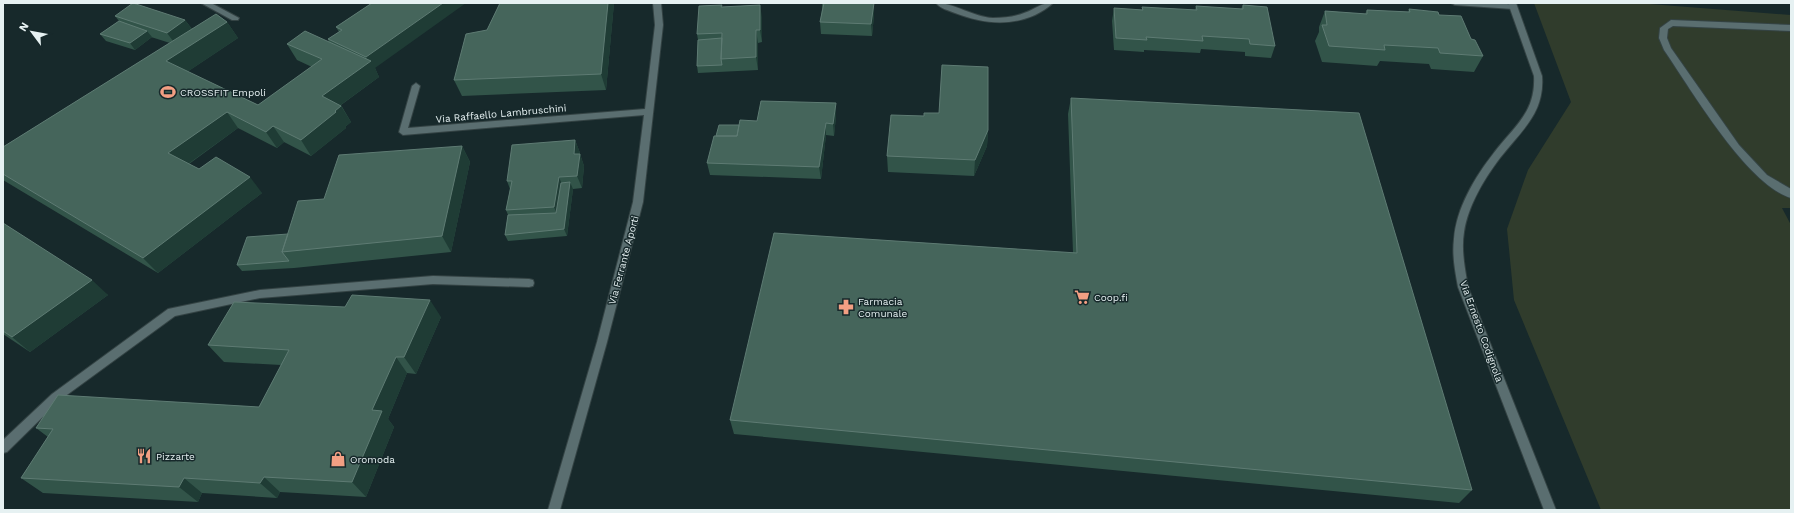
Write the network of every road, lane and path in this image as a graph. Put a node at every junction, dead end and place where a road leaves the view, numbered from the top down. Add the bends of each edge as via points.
1 (205, 3) edge
2 (657, 3) edge
3 (940, 3) edge
4 (1049, 3) edge
5 (1455, 3) edge
6 (1512, 5) edge
7 (235, 18) dead end
8 (1791, 28) edge
9 (416, 86) dead end
10 (649, 112) junction
11 (1791, 194) edge
12 (529, 283) dead end
13 (3, 448) edge
14 (554, 510) edge
15 (1550, 510) edge

1 - 7 street
2 - 10 street, Via Ferrante Aporti via 659,25
3 - 4 street via 963,14 987,20 1024,17
5 - 6 street
6 - 15 street, Via Ernesto Codignola via 1540,88 1537,100 1524,124 1495,157 1474,191 1461,225 1459,259 1463,287
8 - 11 street via 1671,22 1664,28 1663,38 1667,48 1736,147 1764,177
9 - 10 street, Via Raffaello Lambruschini via 403,132
10 - 14 street, Via Ferrante Aporti via 638,202 602,342
12 - 13 street via 433,280 260,294 172,312 56,397

